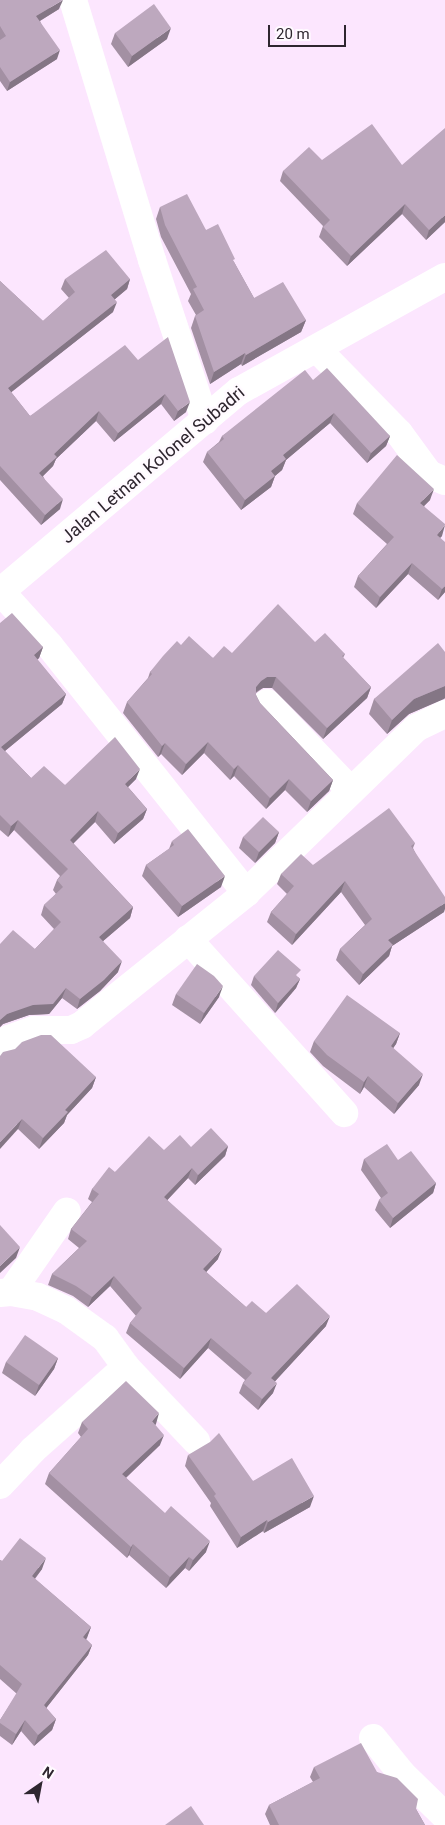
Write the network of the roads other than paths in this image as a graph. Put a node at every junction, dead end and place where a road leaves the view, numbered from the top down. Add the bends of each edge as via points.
1 (73, 0) edge
2 (445, 277) edge
3 (317, 349) junction
4 (205, 420) junction
5 (445, 481) edge
6 (0, 592) edge
7 (267, 703) dead end
8 (445, 714) edge
9 (350, 790) junction
10 (246, 893) junction
11 (188, 939) junction
12 (0, 1048) edge
13 (344, 1113) dead end
14 (67, 1211) dead end
15 (5, 1293) edge
16 (126, 1367) junction
17 (196, 1441) dead end
18 (0, 1485) edge
19 (373, 1738) dead end
20 (445, 1816) edge

1 - 4 street via 152,260
2 - 3 street, Jalan Letnan Kolonel Subadri
3 - 4 street, Jalan Letnan Kolonel Subadri via 239,391
3 - 5 street via 399,433 429,474
4 - 6 street, Jalan Letnan Kolonel Subadri
6 - 10 street via 111,721
7 - 9 street
8 - 9 street via 416,728
9 - 10 street
10 - 11 street
11 - 12 street via 82,1025 71,1030 34,1030 8,1039
11 - 13 street
14 - 15 street
15 - 16 street via 38,1297 80,1319 105,1338
16 - 17 street
16 - 18 street via 33,1450
19 - 20 street via 402,1774

